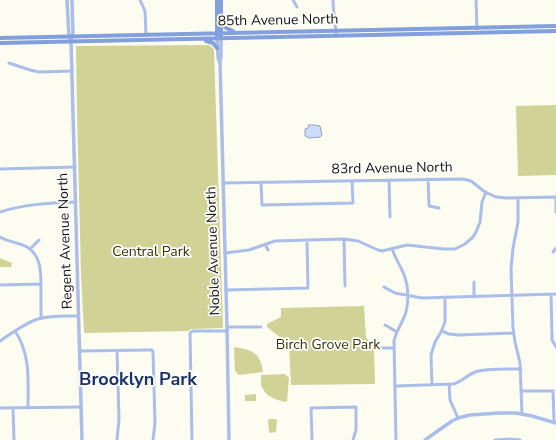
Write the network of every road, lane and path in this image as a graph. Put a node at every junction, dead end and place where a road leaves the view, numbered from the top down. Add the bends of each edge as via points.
1 (68, 0) edge
2 (72, 0) edge
3 (140, 0) edge
4 (217, 0) edge
5 (221, 0) edge
6 (293, 0) edge
7 (333, 0) edge
8 (476, 0) edge
9 (297, 7) dead end
10 (217, 9) junction
11 (221, 22) junction
12 (556, 26) edge
13 (336, 31) junction
14 (477, 31) junction
15 (556, 31) edge
16 (263, 32) junction
17 (202, 34) junction
18 (146, 35) junction
19 (219, 36) junction
20 (336, 36) junction
21 (71, 37) junction
22 (0, 38) edge
23 (174, 39) junction
24 (71, 41) junction
25 (0, 43) edge
26 (217, 48) junction
27 (220, 61) junction
28 (9, 63) dead end
29 (72, 71) junction
30 (75, 167) junction
31 (0, 170) edge
32 (428, 179) junction
33 (389, 180) junction
34 (352, 181) junction
35 (223, 183) junction
36 (261, 183) junction
37 (486, 192) junction
38 (556, 197) edge
39 (518, 198) junction
40 (76, 202) junction
41 (439, 208) dead end
42 (0, 212) edge
43 (556, 212) edge
44 (390, 216) dead end
45 (0, 237) edge
46 (344, 239) junction
47 (40, 240) dead end
48 (307, 240) junction
49 (265, 244) junction
50 (556, 248) edge
51 (30, 249) junction
52 (392, 249) junction
53 (268, 250) dead end
54 (553, 252) dead end
55 (225, 253) junction
56 (474, 282) dead end
57 (41, 284) junction
58 (0, 285) edge
59 (345, 286) dead end
60 (384, 287) dead end
61 (226, 290) junction
62 (556, 294) edge
63 (551, 295) junction
64 (408, 296) junction
65 (512, 296) junction
66 (445, 297) junction
67 (474, 297) junction
68 (79, 316) junction
69 (41, 318) junction
70 (385, 326) dead end
71 (261, 327) dead end
72 (227, 329) junction
73 (442, 331) junction
74 (15, 332) junction
75 (397, 332) junction
76 (513, 333) junction
77 (0, 341) edge
78 (556, 347) edge
79 (375, 348) dead end
80 (393, 348) junction
81 (80, 351) junction
82 (117, 351) junction
83 (521, 369) junction
84 (450, 384) junction
85 (432, 385) junction
86 (395, 386) junction
87 (521, 391) junction
88 (81, 407) junction
89 (0, 408) edge
90 (13, 408) junction
91 (28, 408) junction
92 (522, 414) junction
93 (458, 418) junction
94 (555, 422) edge
95 (14, 440) edge
96 (82, 440) edge
97 (118, 440) edge
98 (153, 440) edge
99 (192, 440) edge
100 (229, 440) edge
101 (312, 440) edge
102 (353, 440) edge
103 (396, 440) edge
104 (425, 440) edge
105 (495, 440) edge
106 (520, 440) edge

1 - 21 street, Regent Avenue North
2 - 21 street, Regent Avenue North
3 - 18 street via 145,11
4 - 10 main road
5 - 11 main road
6 - 9 street
7 - 13 street
8 - 14 street
10 - 17 main road via 214,27 210,32
10 - 19 main road
11 - 16 main road via 230,31
11 - 19 main road
12 - 14 main road, 85th Avenue North
13 - 14 main road, 85th Avenue North
13 - 16 main road, 85th Avenue North
13 - 20 street
14 - 15 main road, 85th Avenue North
14 - 20 main road, 85th Avenue North
16 - 19 main road, 85th Avenue North
17 - 18 main road, 85th Avenue North
17 - 19 main road, 85th Avenue North
18 - 21 main road, 85th Avenue North
19 - 20 main road, 85th Avenue North
19 - 23 main road, 85th Avenue North
19 - 26 street, Noble Avenue North
19 - 27 street, Noble Avenue North
21 - 22 main road, 85th Avenue North
21 - 24 street, Regent Avenue North
23 - 24 main road, 85th Avenue North
23 - 26 main road via 209,41
24 - 25 main road, 85th Avenue North
24 - 29 street, Regent Avenue North
26 - 27 street, Noble Avenue North
27 - 35 street, Noble Avenue North
28 - 29 street via 39,72
29 - 30 street, Regent Avenue North
30 - 31 street
30 - 40 street, Regent Avenue North
32 - 33 street, 83rd Avenue North
32 - 37 street, 83rd Avenue North via 463,179 476,184
32 - 41 street via 429,206
33 - 34 street, 83rd Avenue North
33 - 44 street
34 - 36 street, 83rd Avenue North
34 - 36 street via 353,203 262,205
35 - 36 street, 83rd Avenue North
35 - 55 street, Noble Avenue North
37 - 39 street, 83rd Avenue North via 496,197
37 - 52 street via 474,237 461,247 441,251 406,245
38 - 39 street, 83rd Avenue North
38 - 43 street
39 - 65 street via 518,222 511,258
40 - 42 street via 32,204
40 - 68 street, Regent Avenue North
45 - 51 street
46 - 48 street
46 - 52 street via 358,241 378,250
46 - 59 street
47 - 51 street
48 - 49 street via 275,241
48 - 61 street via 308,288
49 - 53 street
49 - 55 street via 242,252
50 - 54 street
51 - 57 street via 40,266
52 - 64 street via 404,273
55 - 61 street, Noble Avenue North
56 - 67 street
57 - 58 street
57 - 69 street
60 - 64 street
61 - 72 street, Noble Avenue North
62 - 63 street
63 - 65 street
63 - 78 street via 552,340
64 - 66 street
64 - 75 street via 406,311
65 - 67 street
65 - 76 street
66 - 67 street
66 - 73 street
68 - 69 street
68 - 81 street, Regent Avenue North
69 - 74 street
70 - 75 street
71 - 72 street
72 - 99 street via 195,331 190,335
72 - 100 street, Noble Avenue North
73 - 76 street via 458,335
73 - 85 street via 435,342 432,355
74 - 77 street
74 - 91 street via 22,343 26,358
75 - 80 street
76 - 83 street
79 - 80 street
80 - 86 street
81 - 82 street
81 - 88 street, Regent Avenue North
82 - 97 street
82 - 98 street via 152,350 154,354
83 - 84 street via 480,371 460,382
83 - 87 street
84 - 85 street
84 - 93 street via 450,400
85 - 86 street
86 - 103 street
87 - 92 street
87 - 94 street via 553,391
88 - 91 street
88 - 96 street, Regent Avenue North
89 - 90 street
90 - 91 street
90 - 95 street
92 - 93 street via 499,413
92 - 94 street
93 - 104 street
101 - 102 street via 311,408 356,407 356,430
105 - 106 street

